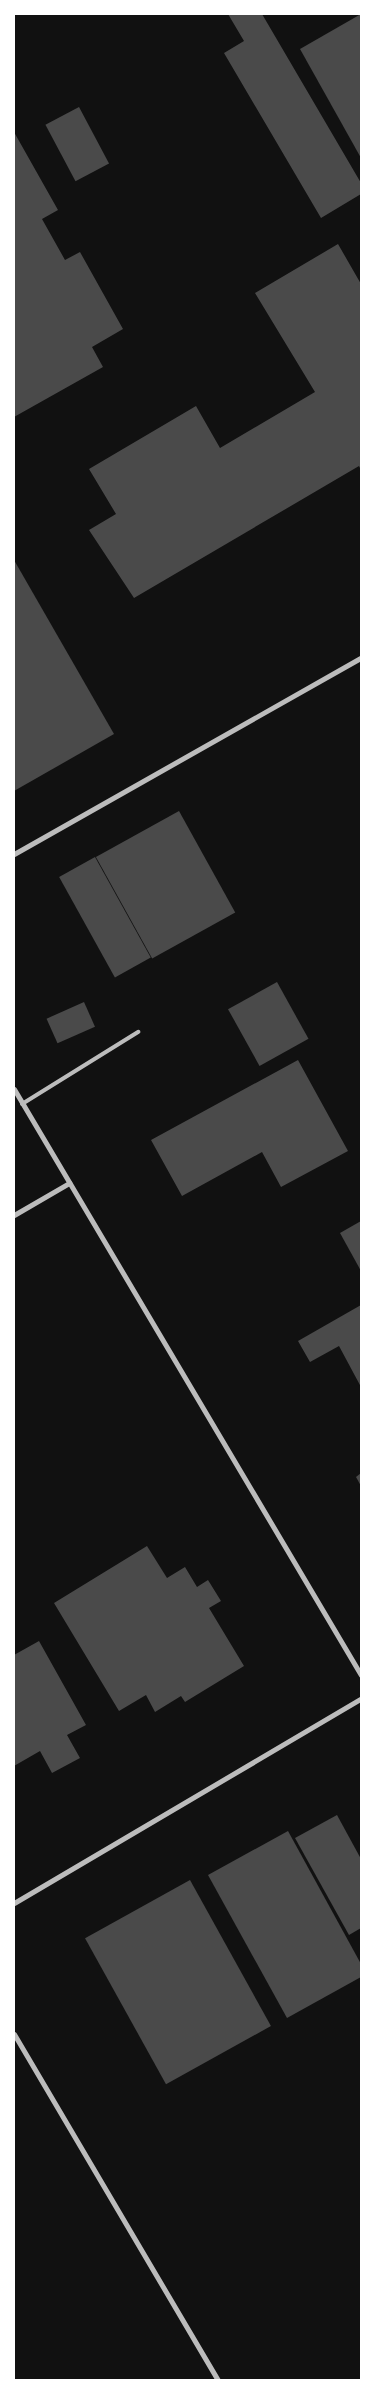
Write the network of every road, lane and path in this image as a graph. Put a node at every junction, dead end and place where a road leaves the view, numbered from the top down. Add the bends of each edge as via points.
1 (361, 658) edge
2 (14, 854) edge
3 (138, 1032) dead end
4 (14, 1089) edge
5 (22, 1104) junction
6 (69, 1183) junction
7 (14, 1215) edge
8 (361, 1675) edge
9 (361, 1699) edge
10 (14, 1903) edge
11 (14, 2034) edge
12 (218, 2380) edge

1 - 2 street
3 - 5 lane
4 - 5 street
5 - 6 street
6 - 7 street
6 - 8 street
9 - 10 street
11 - 12 street

